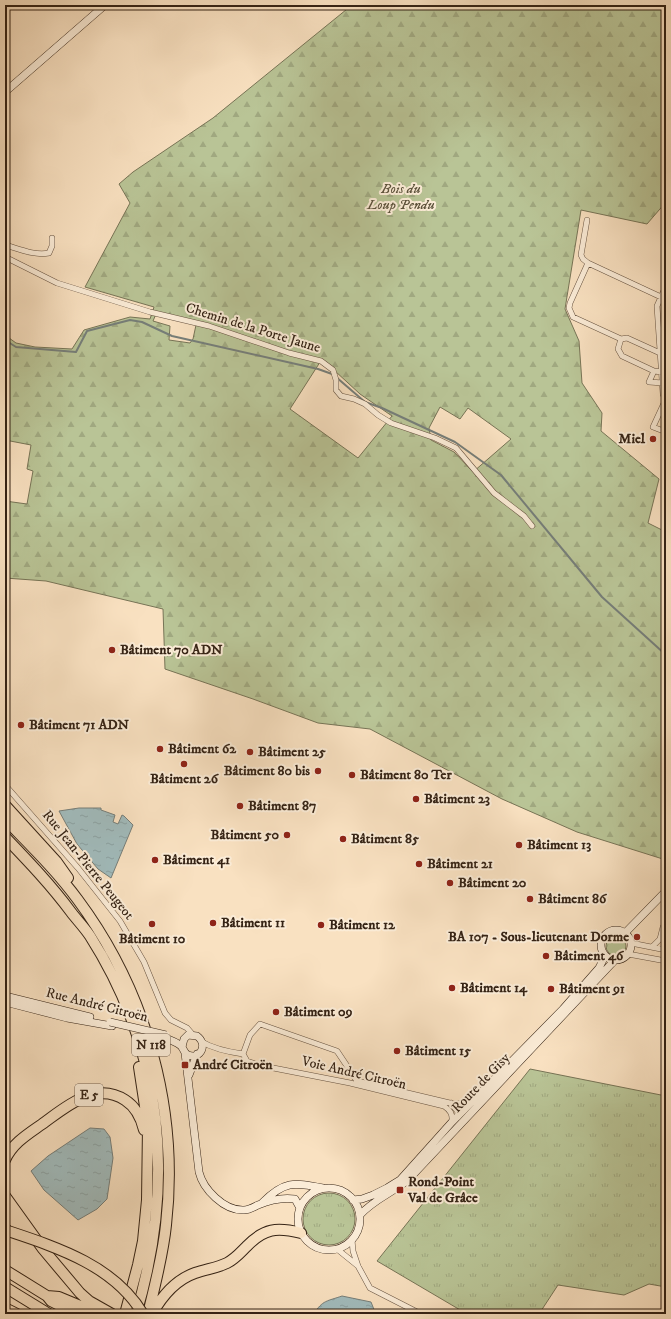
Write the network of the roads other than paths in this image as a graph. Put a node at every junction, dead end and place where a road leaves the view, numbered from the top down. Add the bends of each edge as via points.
1 (105, 5) edge
2 (5, 92) edge
3 (586, 220) dead end
4 (52, 238) dead end
5 (5, 245) edge
6 (5, 257) edge
7 (588, 263) junction
8 (666, 286) edge
9 (661, 297) junction
10 (621, 339) junction
11 (660, 353) junction
12 (654, 371) junction
13 (662, 372) junction
14 (664, 382) edge
15 (666, 401) edge
16 (666, 432) edge
17 (532, 526) dead end
18 (5, 785) edge
19 (5, 805) edge
20 (5, 819) edge
21 (5, 837) edge
22 (666, 891) edge
23 (58, 894) junction
24 (666, 922) edge
25 (625, 933) junction
26 (104, 938) junction
27 (631, 943) junction
28 (652, 947) junction
29 (666, 950) edge
30 (628, 954) junction
31 (605, 956) junction
32 (615, 960) junction
33 (666, 961) edge
34 (5, 996) edge
35 (5, 1002) edge
36 (111, 1024) junction
37 (181, 1025) junction
38 (193, 1035) junction
39 (202, 1042) junction
40 (184, 1044) junction
41 (197, 1054) junction
42 (243, 1054) junction
43 (189, 1075) junction
44 (451, 1103) junction
45 (471, 1103) junction
46 (459, 1116) junction
47 (455, 1124) junction
48 (5, 1160) edge
49 (148, 1163) junction
50 (325, 1189) junction
51 (5, 1196) edge
52 (353, 1200) junction
53 (260, 1204) junction
54 (300, 1208) junction
55 (5, 1214) edge
56 (360, 1215) junction
57 (5, 1230) edge
58 (302, 1233) junction
59 (352, 1240) junction
60 (43, 1249) junction
61 (337, 1249) junction
62 (358, 1266) junction
63 (5, 1270) edge
64 (5, 1288) edge
65 (47, 1296) junction
66 (5, 1308) edge
67 (134, 1312) edge
68 (17, 1314) edge
69 (48, 1314) edge
70 (77, 1314) edge
71 (110, 1314) edge
72 (148, 1314) edge
73 (152, 1314) edge
74 (421, 1314) edge

1 - 2 street
3 - 7 street via 581,255
4 - 5 street via 52,250 44,254
6 - 17 street, Chemin de la Porte Jaune via 57,284 150,312 209,326 321,361 333,370 336,390 341,396 365,404 378,416 391,423 456,448 494,493 524,516
7 - 9 street
7 - 10 street via 569,308 573,317
8 - 9 street
9 - 11 street via 657,306
10 - 11 street via 627,338
10 - 12 street via 618,349 620,354
11 - 13 street
12 - 13 street
12 - 14 street via 649,382
13 - 14 street
14 - 15 street
15 - 16 street via 653,426
18 - 37 street, Rue Jean-Pierre Peugeot via 78,868 120,921 144,962 166,1012 171,1020
19 - 26 highway via 56,861 87,904
20 - 26 highway, N 118 via 64,882
21 - 23 highway, N 118
22 - 25 street
23 - 49 highway via 98,960 118,1000 137,1052 147,1120
23 - 67 highway, N 118 via 89,934 123,998 133,1023 151,1092 158,1146 157,1203 152,1250
24 - 28 street via 660,939
25 - 27 street
25 - 31 street via 617,930 604,936 601,945
26 - 72 highway, N 118 via 138,1007 150,1041 159,1077 168,1137 166,1225
27 - 28 street
27 - 30 street
28 - 29 street
30 - 32 street
30 - 33 street
31 - 32 street
31 - 45 street, Route de Gisy via 600,968 563,1009
32 - 47 street, Route de Gisy
34 - 36 street, Rue André Citroën
35 - 36 street, Rue André Citroën via 67,1018
36 - 40 street, Rue André Citroën, bridge via 167,1037
37 - 38 street, Rue Jean-Pierre Peugeot
37 - 40 street via 185,1032
38 - 39 street
38 - 40 street, Rue André Citroën
39 - 41 street via 202,1050
39 - 42 street
40 - 41 street, Rue André Citroën via 191,1056
40 - 43 street
41 - 43 street
42 - 44 street via 252,1032 260,1024 337,1051 357,1081
42 - 47 street, Voie André Citroën via 247,1061 258,1065 350,1083 444,1106 451,1113
43 - 53 street via 201,1180 222,1203 234,1208 243,1210
44 - 45 street
44 - 46 street
45 - 46 street, Route de Gisy
46 - 47 street, Route de Gisy
47 - 52 street, Route de Gisy via 400,1180 368,1197
47 - 56 street, Route de Gisy via 408,1180 367,1207
48 - 49 highway, E 5 via 10,1150 22,1138 72,1103 91,1094 103,1093 123,1098 137,1112 143,1124
49 - 67 highway via 147,1200
50 - 52 street via 342,1192
50 - 53 street via 297,1184 286,1186 273,1192
50 - 54 street via 310,1195
51 - 60 highway
52 - 56 street
53 - 54 street via 284,1197 295,1199
54 - 58 street via 298,1221
55 - 60 highway
56 - 59 street via 358,1228
57 - 67 highway, bridge via 69,1254 101,1271 126,1293
58 - 61 street via 306,1240 318,1248
58 - 73 highway via 277,1229 265,1232 229,1262 190,1275 175,1284
59 - 61 street
59 - 62 street
60 - 71 highway via 80,1294
61 - 62 street
62 - 74 street via 370,1288
63 - 65 highway
64 - 69 highway
65 - 70 highway via 51,1301
65 - 71 highway via 59,1296 84,1307
66 - 68 highway

